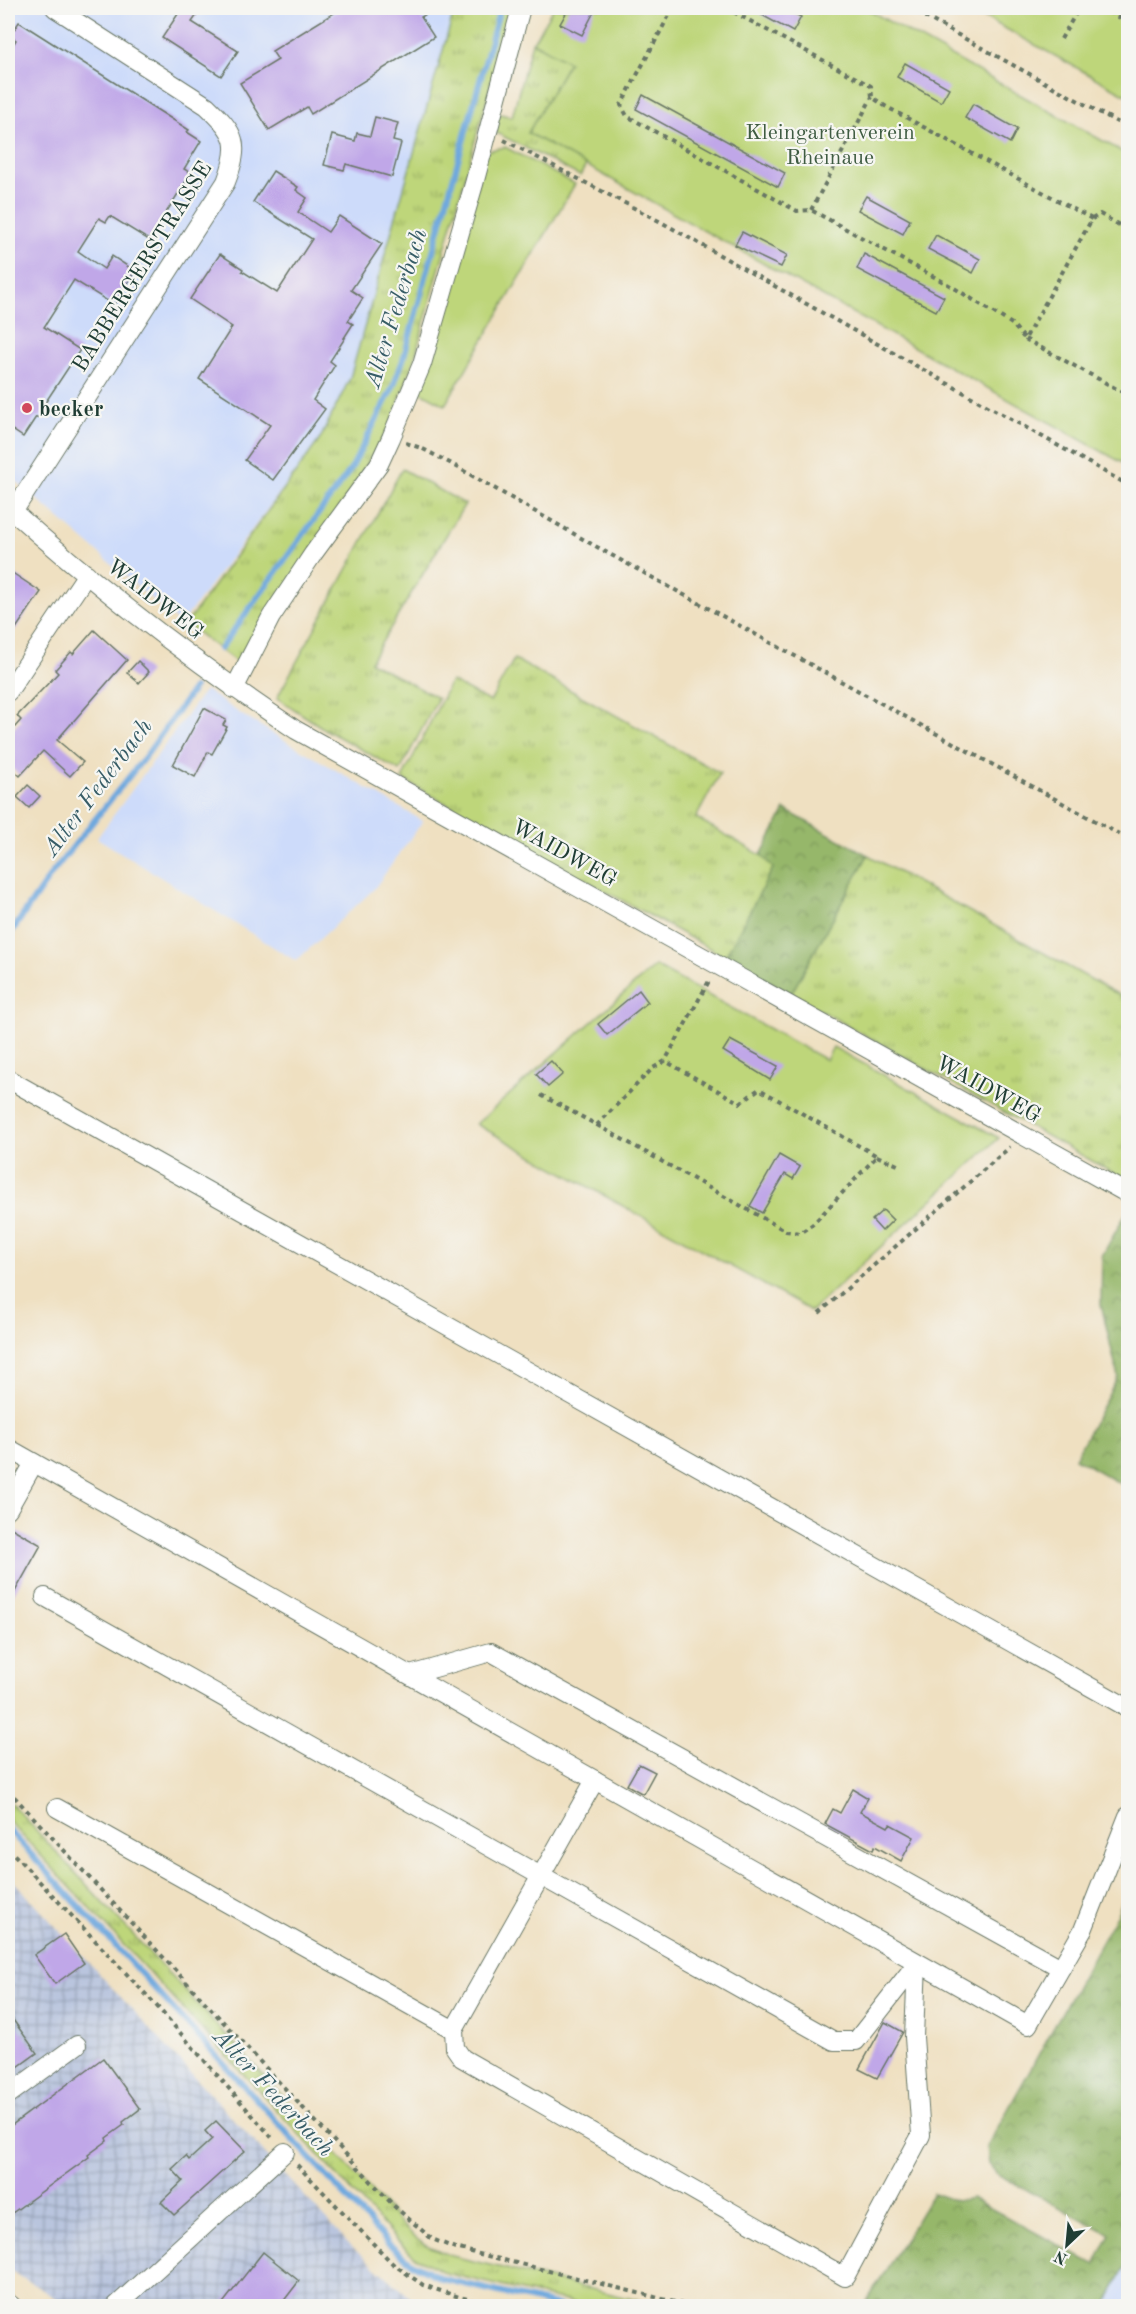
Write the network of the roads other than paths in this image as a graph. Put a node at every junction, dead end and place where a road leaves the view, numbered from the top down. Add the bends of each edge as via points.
1 (55, 8) edge
2 (521, 8) edge
3 (10, 509) edge
4 (87, 574) junction
5 (234, 689) junction
6 (8, 692) edge
7 (8, 1079) edge
8 (1128, 1194) edge
9 (8, 1448) edge
10 (34, 1463) junction
11 (8, 1509) edge
12 (45, 1597) dead end
13 (410, 1675) junction
14 (1128, 1708) edge
15 (595, 1780) junction
16 (57, 1808) dead end
17 (1128, 1816) edge
18 (541, 1875) junction
19 (917, 1963) junction
20 (1061, 1968) junction
21 (454, 2030) junction
22 (77, 2045) dead end
23 (8, 2095) edge
24 (285, 2152) road end
25 (8, 2303) edge
26 (12, 2307) edge
27 (116, 2307) edge

1 - 3 street, BABBERGERSTRASSE via 207,105 233,137 235,158 226,182
2 - 5 street via 422,364 392,438 379,464 271,617
3 - 4 street, WAIDWEG
4 - 5 street, WAIDWEG
4 - 6 street
5 - 8 street, WAIDWEG via 296,730
7 - 14 street
9 - 10 street
10 - 11 street
10 - 13 street
12 - 18 street
13 - 15 street
13 - 20 street via 491,1652
15 - 18 street
15 - 19 street
16 - 21 street
17 - 20 street via 1083,1930
18 - 19 street via 834,2041 855,2041
18 - 21 street
19 - 20 street via 1028,2025
19 - 21 street via 914,2037 921,2135 845,2277 462,2058 455,2048
22 - 23 street
24 - 27 street
25 - 26 street

